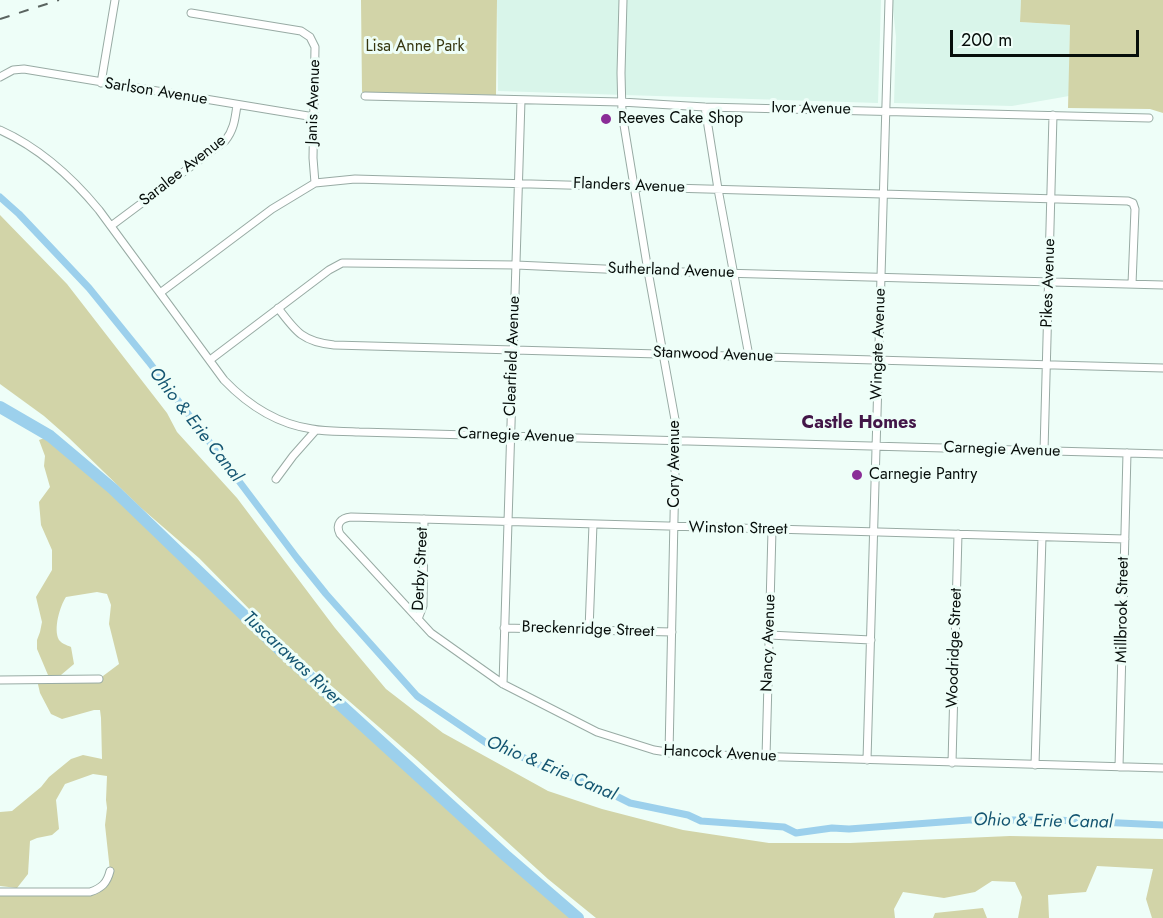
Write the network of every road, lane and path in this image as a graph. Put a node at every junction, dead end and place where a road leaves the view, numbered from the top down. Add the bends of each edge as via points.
1 (116, 0) edge
2 (623, 0) edge
3 (889, 0) edge
4 (191, 13) dead end
5 (0, 77) edge
6 (101, 82) junction
7 (364, 96) dead end
8 (521, 100) junction
9 (621, 102) junction
10 (237, 105) junction
11 (705, 107) junction
12 (887, 110) junction
13 (1053, 115) junction
14 (314, 117) junction
15 (1149, 118) dead end
16 (0, 130) edge
17 (315, 183) junction
18 (518, 183) junction
19 (634, 186) junction
20 (718, 189) junction
21 (884, 194) junction
22 (1051, 199) junction
23 (111, 226) junction
24 (516, 265) junction
25 (648, 271) junction
26 (734, 273) junction
27 (881, 277) junction
28 (1049, 282) junction
29 (1132, 284) junction
30 (1163, 285) edge
31 (160, 293) junction
32 (278, 308) junction
33 (513, 350) junction
34 (664, 354) junction
35 (749, 356) junction
36 (210, 360) junction
37 (879, 360) junction
38 (1047, 365) junction
39 (1163, 368) edge
40 (316, 430) junction
41 (510, 436) junction
42 (676, 441) junction
43 (876, 446) junction
44 (1044, 451) junction
45 (1127, 453) junction
46 (1163, 454) edge
47 (276, 479) dead end
48 (351, 517) joint
49 (424, 519) junction
50 (508, 522) junction
51 (593, 524) junction
52 (675, 527) junction
53 (772, 530) junction
54 (873, 532) junction
55 (958, 534) junction
56 (1042, 537) junction
57 (1125, 539) junction
58 (418, 619) junction
59 (504, 628) junction
60 (589, 630) junction
61 (672, 632) junction
62 (769, 635) junction
63 (871, 639) junction
64 (99, 679) dead end
65 (0, 680) edge
66 (502, 684) junction
67 (669, 753) junction
68 (766, 757) junction
69 (867, 759) junction
70 (952, 763) junction
71 (1035, 765) junction
72 (1119, 767) junction
73 (1163, 768) edge
74 (110, 871) dead end
75 (0, 892) edge

1 - 6 street
2 - 9 street, Cory Avenue
3 - 12 street, Wingate Avenue
4 - 14 street, Janis Avenue via 301,32 310,37 315,47
5 - 6 street, Sarlson Avenue via 24,69
6 - 10 street, Sarlson Avenue
7 - 8 street, Ivor Avenue
8 - 9 street, Ivor Avenue
8 - 18 street, Clearfield Avenue
9 - 11 street, Ivor Avenue
9 - 19 street, Cory Avenue
10 - 14 street, Sarlson Avenue
10 - 23 street, Saralee Avenue via 234,126 225,141
11 - 12 street, Ivor Avenue
11 - 20 street
12 - 13 street, Ivor Avenue
12 - 21 street, Wingate Avenue
13 - 15 street, Ivor Avenue
13 - 22 street, Pikes Avenue
14 - 17 street, Janis Avenue
16 - 23 street, Carnegie Avenue via 61,170
17 - 18 street, Flanders Avenue via 355,179
17 - 31 street, Flanders Avenue via 273,209
18 - 19 street, Flanders Avenue
18 - 24 street, Clearfield Avenue
19 - 20 street, Flanders Avenue
19 - 25 street, Cory Avenue
20 - 21 street, Flanders Avenue
20 - 26 street
21 - 22 street, Flanders Avenue
21 - 27 street, Wingate Avenue
22 - 28 street, Pikes Avenue
22 - 29 street, Flanders Avenue via 1132,203
23 - 31 street, Carnegie Avenue
24 - 25 street, Sutherland Avenue
24 - 32 street, Sutherland Avenue via 342,263
24 - 33 street, Clearfield Avenue
25 - 26 street, Sutherland Avenue
25 - 34 street, Cory Avenue
26 - 27 street, Sutherland Avenue
26 - 35 street
27 - 28 street, Sutherland Avenue
27 - 37 street, Wingate Avenue
28 - 29 street, Sutherland Avenue
28 - 38 street, Pikes Avenue
29 - 30 street, Sutherland Avenue
31 - 36 street, Carnegie Avenue
32 - 33 street, Stanwood Avenue via 296,331 320,344
32 - 36 street, Sutherland Avenue
33 - 34 street, Stanwood Avenue
33 - 41 street, Clearfield Avenue
34 - 35 street, Stanwood Avenue
34 - 42 street, Cory Avenue
35 - 37 street, Stanwood Avenue
36 - 40 street, Carnegie Avenue via 224,380 251,404 284,422
37 - 38 street, Stanwood Avenue
37 - 43 street, Wingate Avenue
38 - 39 street, Stanwood Avenue
38 - 44 street, Pikes Avenue
40 - 41 street, Carnegie Avenue
40 - 47 street
41 - 42 street, Carnegie Avenue
41 - 50 street, Clearfield Avenue
42 - 43 street, Carnegie Avenue
42 - 52 street, Cory Avenue
43 - 44 street, Carnegie Avenue
43 - 54 street, Wingate Avenue
44 - 45 street, Carnegie Avenue
45 - 46 street, Carnegie Avenue
45 - 57 street, Millbrook Street
48 - 49 street, Winston Street
48 - 58 street, Hancock Avenue via 340,522 340,534
49 - 50 street, Winston Street
49 - 58 street, Derby Street via 423,606
50 - 51 street, Winston Street
50 - 59 street, Clearfield Avenue
51 - 52 street, Winston Street
51 - 60 street
52 - 53 street, Winston Street
52 - 61 street, Cory Avenue
53 - 54 street, Winston Street
53 - 62 street, Nancy Avenue
54 - 55 street, Winston Street
54 - 63 street, Wingate Avenue
55 - 56 street, Winston Street
55 - 70 street, Woodridge Street
56 - 57 street, Winston Street
56 - 71 street
57 - 72 street, Millbrook Street
58 - 66 street, Hancock Avenue via 436,637
59 - 60 street, Breckenridge Street
59 - 66 street, Clearfield Avenue
60 - 61 street, Breckenridge Street
61 - 67 street, Cory Avenue
62 - 63 street
62 - 68 street, Nancy Avenue
63 - 69 street, Wingate Avenue
64 - 65 street
66 - 67 street, Hancock Avenue via 597,732
67 - 68 street, Hancock Avenue
68 - 69 street, Hancock Avenue
69 - 70 street, Hancock Avenue
70 - 71 street, Hancock Avenue
71 - 72 street, Hancock Avenue
72 - 73 street, Hancock Avenue
74 - 75 street via 104,886 90,892

